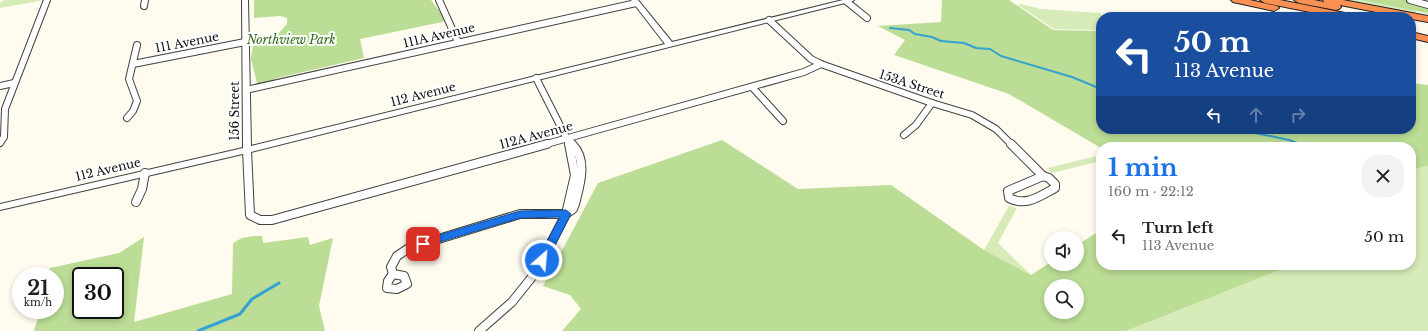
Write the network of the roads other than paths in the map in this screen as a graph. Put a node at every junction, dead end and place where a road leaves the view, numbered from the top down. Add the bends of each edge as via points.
1 (47, 0) edge
2 (246, 0) edge
3 (446, 0) edge
4 (1236, 0) edge
5 (1265, 0) edge
6 (1299, 0) edge
7 (1328, 0) edge
8 (1410, 0) edge
9 (439, 1) edge
10 (635, 1) edge
11 (849, 1) edge
12 (1427, 5) edge
13 (1295, 12) edge
14 (1325, 12) edge
15 (1361, 12) edge
16 (1391, 12) edge
17 (1416, 17) edge
18 (867, 18) dead end
19 (1428, 19) edge
20 (769, 20) junction
21 (1416, 23) edge
22 (1428, 25) edge
23 (1416, 30) edge
24 (1428, 32) edge
25 (1416, 36) edge
26 (1428, 38) edge
27 (245, 42) junction
28 (458, 42) junction
29 (137, 45) dead end
30 (670, 45) junction
31 (133, 64) junction
32 (821, 64) junction
33 (536, 78) junction
34 (14, 83) junction
35 (0, 86) edge
36 (752, 87) junction
37 (246, 90) junction
38 (932, 103) junction
39 (127, 118) dead end
40 (783, 121) dead end
41 (904, 135) dead end
42 (568, 140) junction
43 (0, 143) edge
44 (247, 150) junction
45 (145, 173) junction
46 (1043, 176) junction
47 (136, 202) dead end
48 (0, 207) edge
49 (566, 214) junction
50 (255, 219) joint
51 (393, 274) dead end
52 (479, 331) edge

1 - 34 street
2 - 27 street, 156 Street
3 - 9 street
4 - 13 highway
5 - 14 highway
6 - 15 highway
7 - 16 highway
8 - 12 street
9 - 28 street
10 - 28 street, 111A Avenue
10 - 30 street
11 - 18 street
11 - 20 street, 112 Avenue
17 - 19 highway
20 - 30 street, 112 Avenue
20 - 32 street, 153A Street via 811,59
21 - 22 highway
23 - 24 highway
25 - 26 highway
27 - 31 street, 111 Avenue
27 - 37 street, 156 Street
28 - 37 street, 111A Avenue
29 - 31 street
30 - 33 street, 112 Avenue
31 - 39 street via 129,80 137,100 135,108
32 - 36 street, 112A Avenue via 804,72
32 - 38 street, 153A Street
33 - 42 street
33 - 44 street, 112 Avenue
34 - 35 street
34 - 43 street via 5,109 4,138
36 - 40 street
36 - 42 street, 112A Avenue
37 - 44 street, 156 Street
38 - 41 street via 916,125
38 - 46 street, 153A Street via 965,112 988,124
42 - 49 street via 576,147 581,168 575,204
42 - 50 street, 112A Avenue via 277,219
44 - 45 street, 112 Avenue
44 - 50 street, 156 Street via 250,215
45 - 47 street
45 - 48 street, 112 Avenue
46 - 46 street, 153A Street via 1008,191 1008,195 1022,203 1055,188 1054,182
49 - 51 street via 520,214 409,248 397,256 391,267
49 - 52 street via 536,272 512,302

